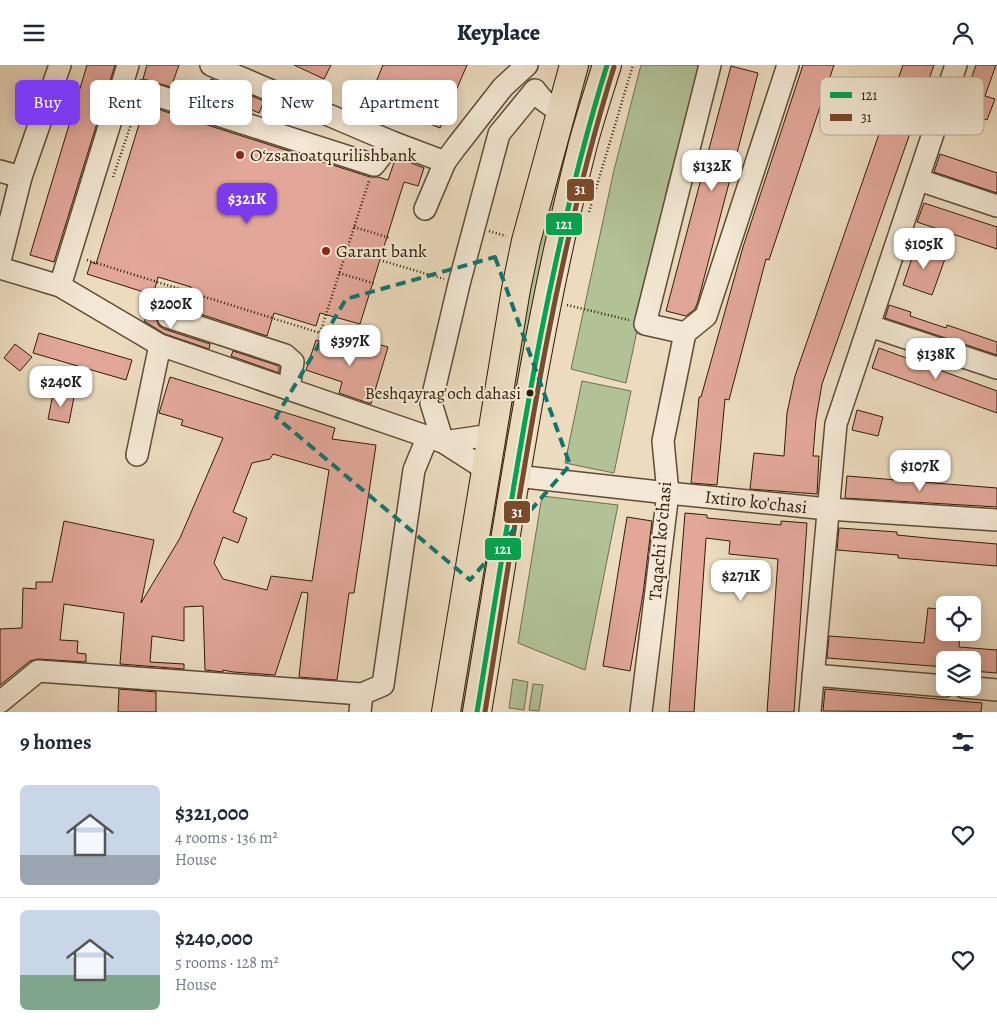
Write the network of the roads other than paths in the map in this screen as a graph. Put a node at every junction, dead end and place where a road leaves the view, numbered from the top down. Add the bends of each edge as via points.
1 (128, 65) edge
2 (210, 65) edge
3 (527, 65) edge
4 (538, 65) edge
5 (574, 65) edge
6 (607, 65) edge
7 (710, 65) edge
8 (788, 65) edge
9 (956, 65) edge
10 (56, 66) edge
11 (952, 77) edge
12 (535, 90) junction
13 (160, 96) edge
14 (560, 112) junction
15 (933, 135) edge
16 (392, 142) junction
17 (445, 162) junction
18 (0, 171) edge
19 (21, 177) junction
20 (919, 180) junction
21 (997, 206) edge
22 (425, 209) dead end
23 (0, 261) edge
24 (0, 268) edge
25 (60, 286) junction
26 (168, 317) dead end
27 (870, 326) junction
28 (686, 333) junction
29 (160, 345) junction
30 (997, 369) edge
31 (289, 389) junction
32 (490, 435) junction
33 (435, 439) junction
34 (137, 455) dead end
35 (485, 469) junction
36 (516, 476) junction
37 (668, 493) junction
38 (828, 509) junction
39 (997, 520) edge
40 (813, 675) junction
41 (936, 685) edge
42 (981, 689) edge
43 (997, 690) edge
44 (0, 702) edge
45 (361, 703) edge
46 (446, 712) edge
47 (477, 712) edge
48 (641, 712) edge
49 (810, 712) edge

1 - 25 street
2 - 16 street
3 - 17 street via 503,87
4 - 12 street
5 - 14 highway
6 - 36 highway via 583,143 558,247
7 - 28 street via 645,324
8 - 28 street via 706,316
9 - 11 street
10 - 19 street
12 - 14 street
12 - 33 street via 499,134 431,403
13 - 16 street via 374,165
14 - 32 highway via 526,241
15 - 20 street
16 - 17 street
17 - 22 street
18 - 19 street
19 - 23 street
20 - 21 street
20 - 27 street
24 - 25 street
25 - 29 street
26 - 31 street via 285,355 293,362
27 - 30 street
27 - 38 street via 836,424
28 - 37 street, Taqachi koʻchasi via 663,441
29 - 31 street
29 - 34 street
31 - 33 street
32 - 33 street
32 - 35 highway
33 - 35 street
33 - 45 street via 414,470 383,685
35 - 46 highway
36 - 37 street, Ixtiro ko'chasi
36 - 47 highway
37 - 38 street, Ixtiro ko'chasi
37 - 48 street, Taqachi koʻchasi
38 - 39 street, Ixtiro ko'chasi
38 - 40 street
40 - 41 street
40 - 49 street
42 - 43 street
44 - 45 street via 38,671

